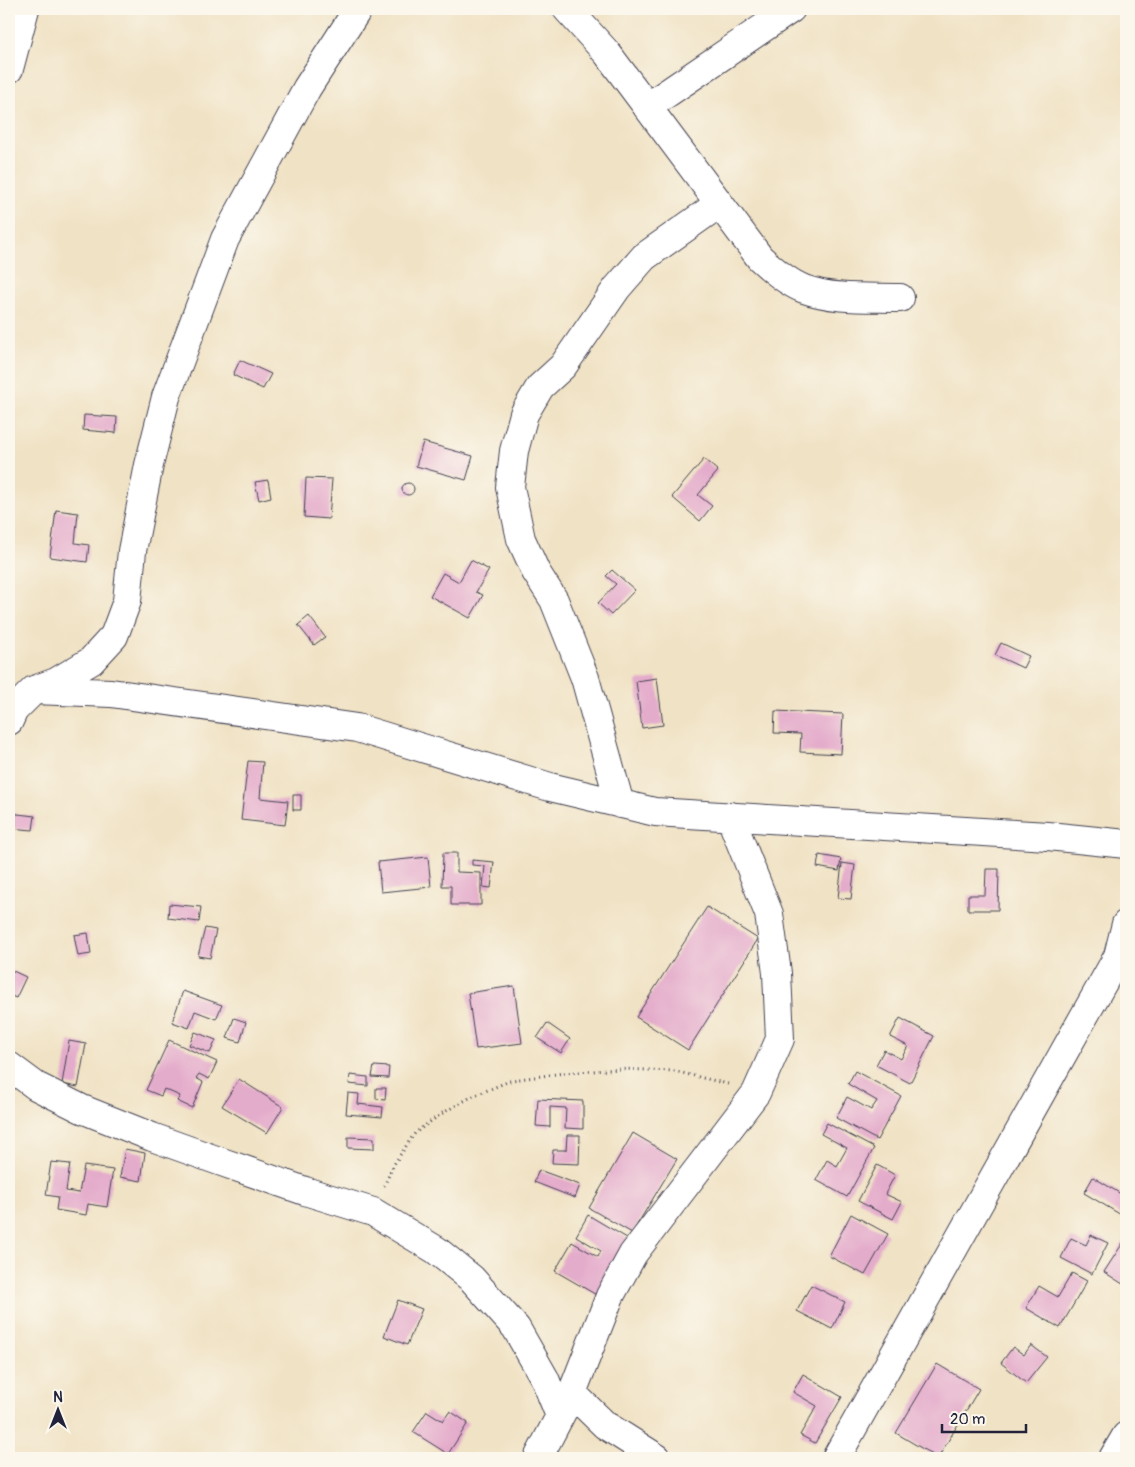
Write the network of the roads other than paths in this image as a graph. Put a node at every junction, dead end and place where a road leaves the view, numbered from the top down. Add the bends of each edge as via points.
1 (25, 9) edge
2 (358, 9) edge
3 (567, 9) edge
4 (791, 9) edge
5 (9, 69) edge
6 (647, 107) junction
7 (719, 204) junction
8 (900, 298) dead end
9 (34, 690) junction
10 (9, 721) edge
11 (620, 804) junction
12 (730, 816) junction
13 (1126, 844) edge
14 (1126, 924) edge
15 (9, 1066) edge
16 (566, 1405) junction
17 (1126, 1436) edge
18 (538, 1458) edge
19 (657, 1458) edge
20 (836, 1458) edge
21 (1113, 1458) edge

1 - 5 street
2 - 9 street via 307,88 225,239 166,397 148,465 132,551 127,602 114,636 91,661 56,682
3 - 6 street via 607,53
4 - 6 street
6 - 7 street
7 - 8 street via 760,258 777,274 804,289 836,297
7 - 11 street via 644,257 617,288 564,366 540,387 524,414 514,451 510,487 521,538 536,572 554,600 585,678
9 - 10 street via 14,710
9 - 11 street via 111,693 357,728 550,787
11 - 12 street via 655,812
12 - 13 street
12 - 16 street via 769,914 777,973 780,1039 756,1093 633,1254 610,1296
14 - 20 street via 1118,956
15 - 16 street via 36,1086 82,1109 219,1161 373,1212 436,1250 472,1279 516,1328 545,1379
16 - 18 street
16 - 19 street
17 - 21 street

